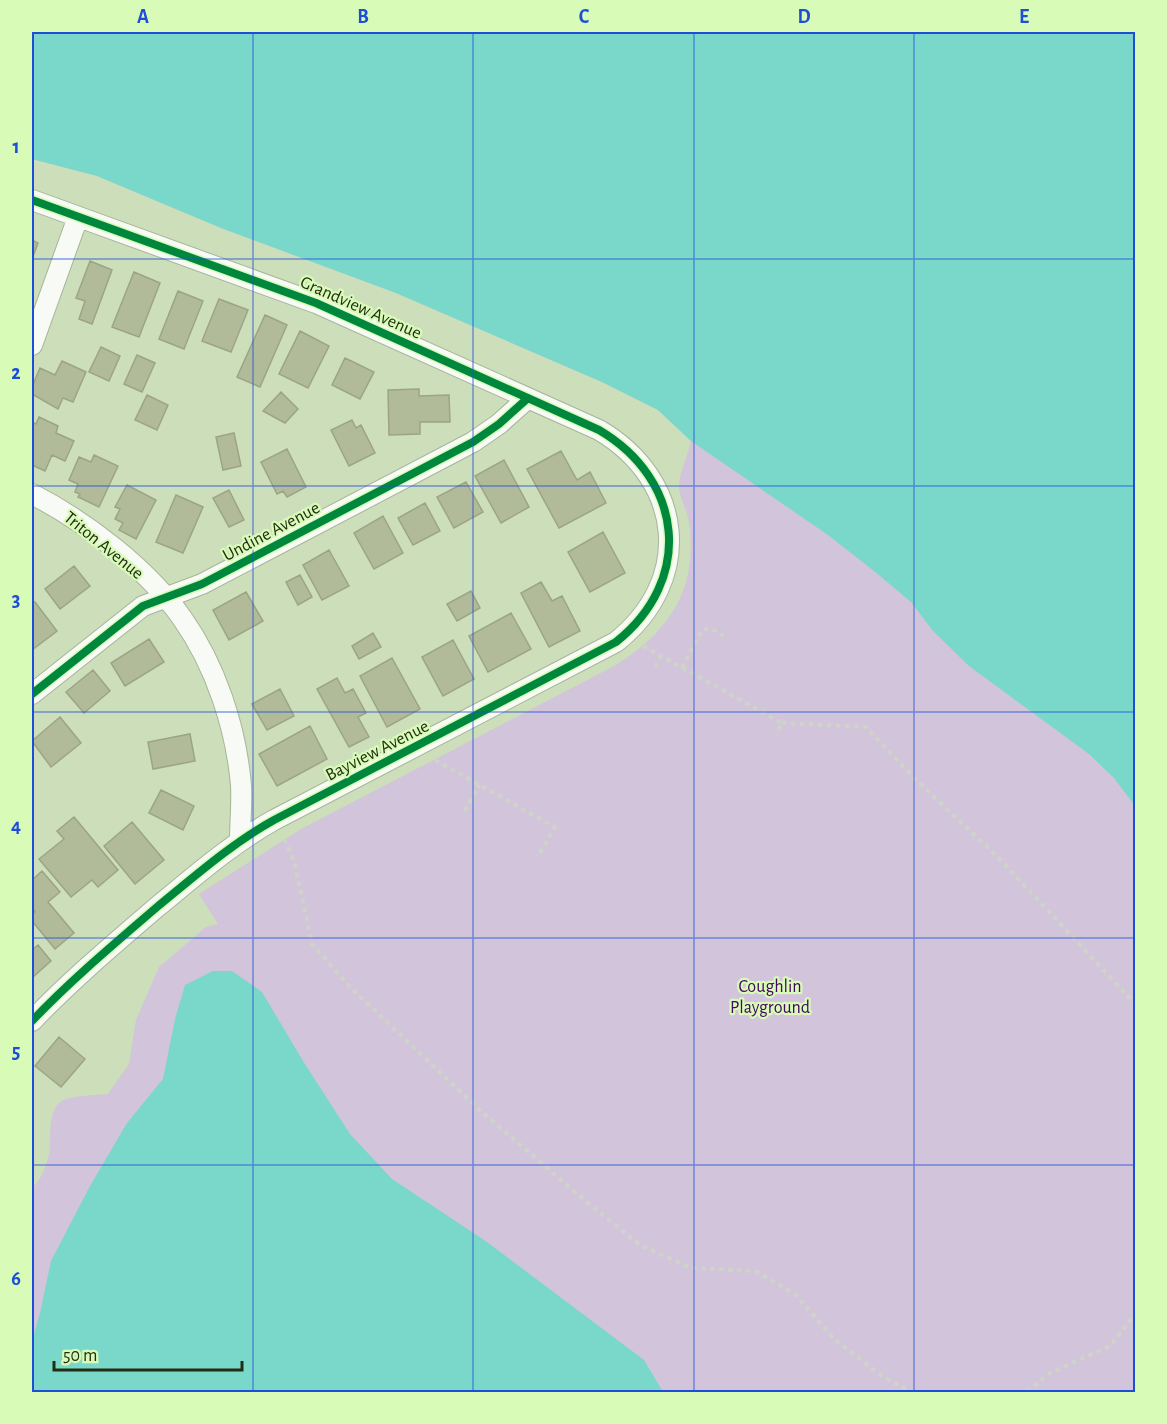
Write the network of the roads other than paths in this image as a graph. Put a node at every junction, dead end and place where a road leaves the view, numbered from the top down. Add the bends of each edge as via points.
1 (32, 200) edge
2 (78, 217) junction
3 (32, 345) edge
4 (528, 398) junction
5 (654, 485) joint
6 (32, 494) edge
7 (166, 597) junction
8 (32, 694) edge
9 (240, 840) junction
10 (32, 1021) edge

1 - 2 street, Grandview Avenue
2 - 3 street
2 - 4 street, Grandview Avenue via 308,299
4 - 5 street, Grandview Avenue via 609,436 634,457
4 - 7 street, Undine Avenue via 473,442 202,584
5 - 9 street, Bayview Avenue via 668,524 666,566 652,604 624,635
6 - 7 street, Triton Avenue via 93,532
7 - 8 street, Undine Avenue via 130,615
7 - 9 street, Triton Avenue via 202,652 229,720 241,787
9 - 10 street, Bayview Avenue via 103,953

